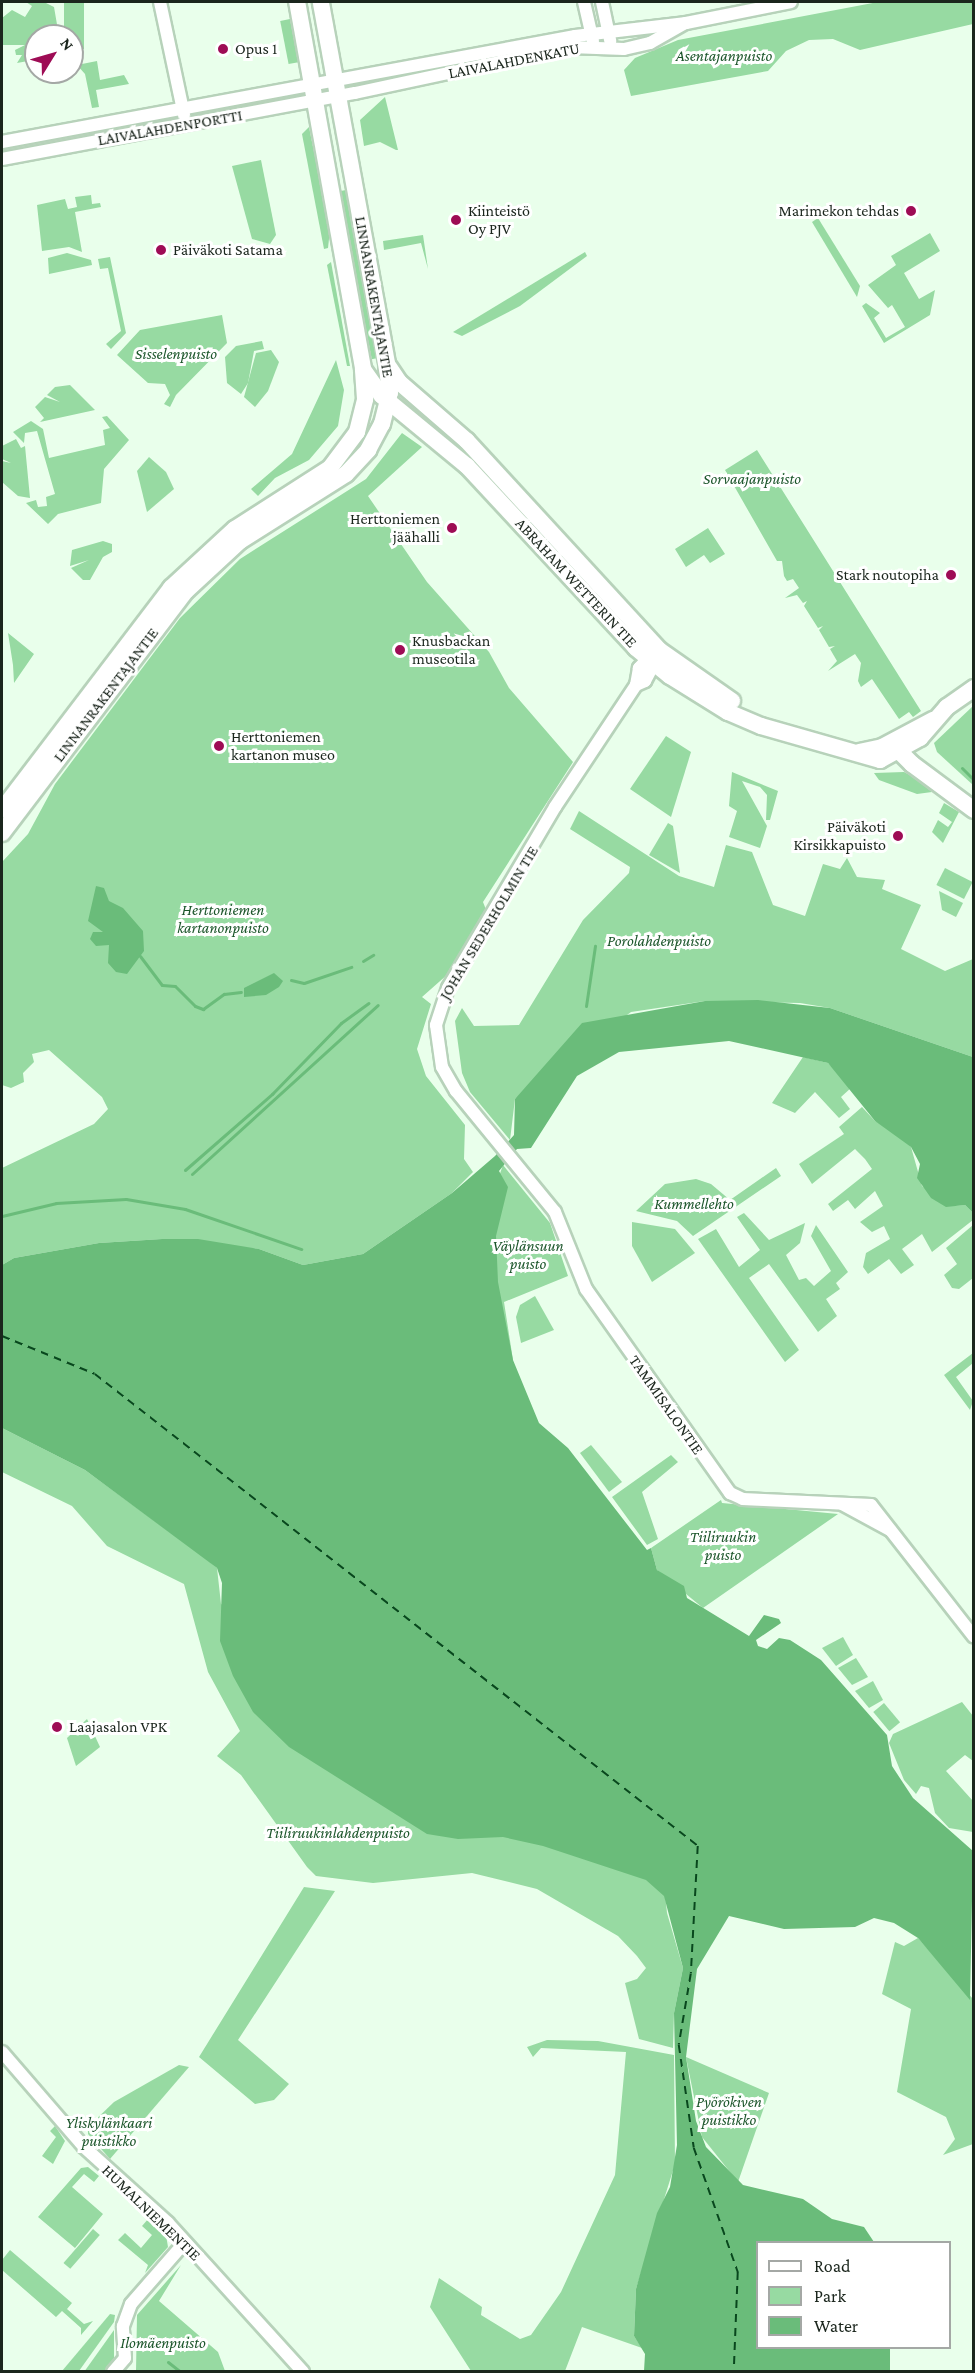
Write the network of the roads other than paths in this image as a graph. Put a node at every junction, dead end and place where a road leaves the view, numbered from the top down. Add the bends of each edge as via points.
1 (160, 2) edge
2 (297, 2) edge
3 (321, 2) edge
4 (584, 2) edge
5 (602, 2) edge
6 (791, 2) edge
7 (686, 23) junction
8 (591, 34) junction
9 (609, 34) junction
10 (594, 48) junction
11 (612, 49) junction
12 (337, 89) junction
13 (314, 92) junction
14 (182, 108) junction
15 (188, 125) junction
16 (2, 142) edge
17 (2, 159) edge
18 (387, 363) junction
19 (363, 368) junction
20 (411, 393) junction
21 (387, 396) junction
22 (363, 416) junction
23 (654, 657) junction
24 (974, 688) edge
25 (901, 747) junction
26 (970, 807) edge
27 (2, 810) edge
28 (2, 833) edge
29 (519, 1167) joint
30 (974, 1637) edge
31 (2, 2052) edge
32 (185, 2242) junction
33 (113, 2372) edge
34 (303, 2372) edge

1 - 14 street
2 - 13 main road, LINNANRAKENTAJANTIE
3 - 12 main road, LINNANRAKENTAJANTIE
4 - 8 street
5 - 9 street
6 - 7 street, LAIVALAHDENKATU
7 - 9 street, LAIVALAHDENKATU
7 - 11 street, LAIVALAHDENKATU via 650,43
8 - 9 street, LAIVALAHDENKATU
8 - 10 street
8 - 12 street, LAIVALAHDENKATU
9 - 11 street
10 - 11 street, LAIVALAHDENKATU
10 - 12 street, LAIVALAHDENKATU via 570,47
12 - 13 street, LAIVALAHDENPORTTI
12 - 18 main road, LINNANRAKENTAJANTIE
13 - 14 street, LAIVALAHDENPORTTI
13 - 15 street, LAIVALAHDENPORTTI
13 - 19 main road, LINNANRAKENTAJANTIE
14 - 15 street
14 - 16 street, LAIVALAHDENPORTTI
15 - 17 street, LAIVALAHDENPORTTI
18 - 20 main road, ABRAHAM WETTERIN TIE
18 - 21 main road, LINNANRAKENTAJANTIE
19 - 21 main road, ABRAHAM WETTERIN TIE
19 - 22 main road, LINNANRAKENTAJANTIE
20 - 21 main road
20 - 23 main road, ABRAHAM WETTERIN TIE via 467,441
21 - 22 main road
21 - 23 main road, ABRAHAM WETTERIN TIE via 467,466
21 - 28 main road, LINNANRAKENTAJANTIE via 375,439 354,467 240,541 186,591
22 - 27 main road, LINNANRAKENTAJANTIE via 349,447 330,468 235,529 171,588
23 - 25 main road, ABRAHAM WETTERIN TIE via 729,712 880,760
23 - 29 street, JOHAN SEDERHOLMIN TIE via 636,674 636,685 555,807 552,819 453,978 436,1025 437,1050 446,1075
24 - 25 main road
25 - 26 main road
29 - 30 street, TAMMISALONTIE via 555,1212 578,1273 609,1323 736,1496 842,1504 890,1530
31 - 32 street, HUMALNIEMENTIE via 97,2161
32 - 33 street via 131,2304 123,2326 125,2358
32 - 34 street, HUMALNIEMENTIE

